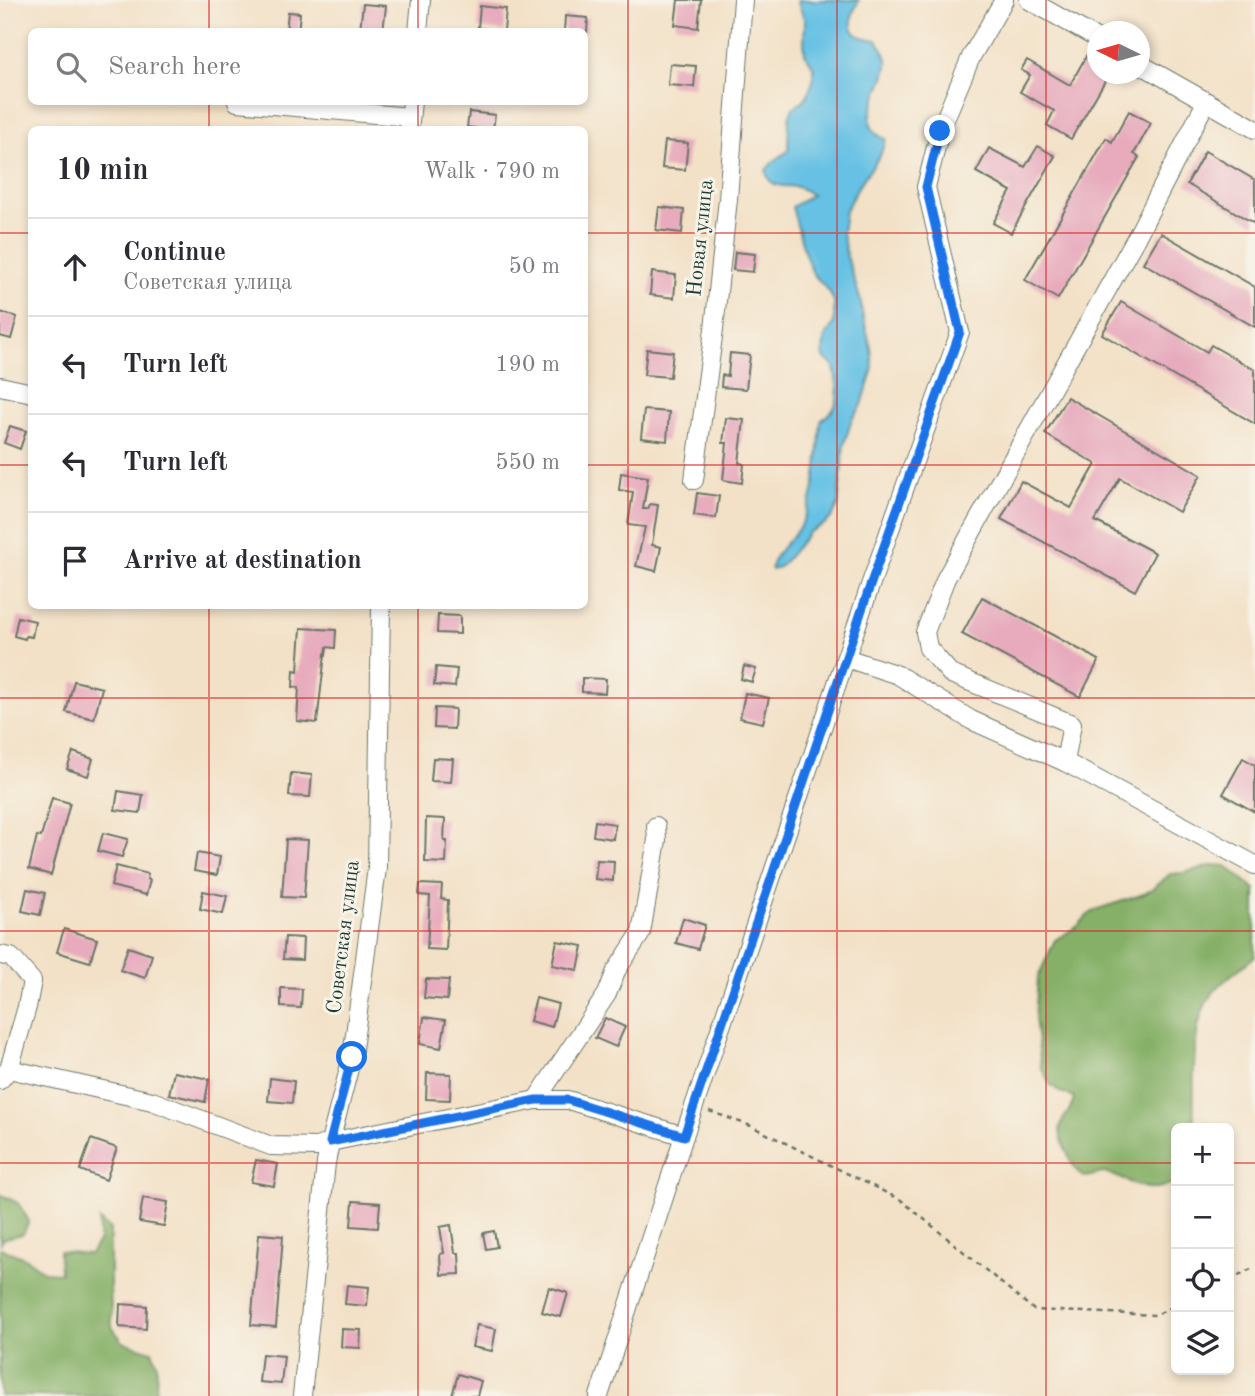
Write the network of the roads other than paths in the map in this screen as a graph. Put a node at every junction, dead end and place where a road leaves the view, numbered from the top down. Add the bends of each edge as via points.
1 (421, 0) edge
2 (743, 0) edge
3 (1004, 0) edge
4 (1029, 0) edge
5 (418, 28) edge
6 (1087, 33) edge
7 (1150, 70) edge
8 (1206, 102) junction
9 (274, 105) edge
10 (410, 116) edge
11 (1255, 129) edge
12 (0, 386) edge
13 (28, 392) edge
14 (694, 480) dead end
15 (381, 609) edge
16 (846, 658) junction
17 (1065, 762) junction
18 (656, 826) dead end
19 (1255, 865) edge
20 (0, 955) edge
21 (4, 1075) edge
22 (536, 1100) junction
23 (684, 1136) junction
24 (330, 1142) junction
25 (302, 1396) edge
26 (599, 1396) edge

1 - 5 street
2 - 14 street, Новая улица via 728,199
3 - 16 street via 971,57 940,131 926,187 960,332
4 - 6 street
7 - 8 street
8 - 11 street
8 - 17 street via 1136,238 946,578 925,632 928,648 951,674 1072,724
9 - 10 street
12 - 13 street
15 - 24 street, Советская улица via 377,868 352,1057
16 - 17 street via 898,675 971,720
16 - 23 street
17 - 19 street
18 - 22 street via 640,933 607,994
20 - 21 street via 11,957 32,981
21 - 24 street via 152,1101 271,1146 317,1147
22 - 23 street via 568,1100
22 - 24 street
23 - 26 street
24 - 25 street, Советская улица

